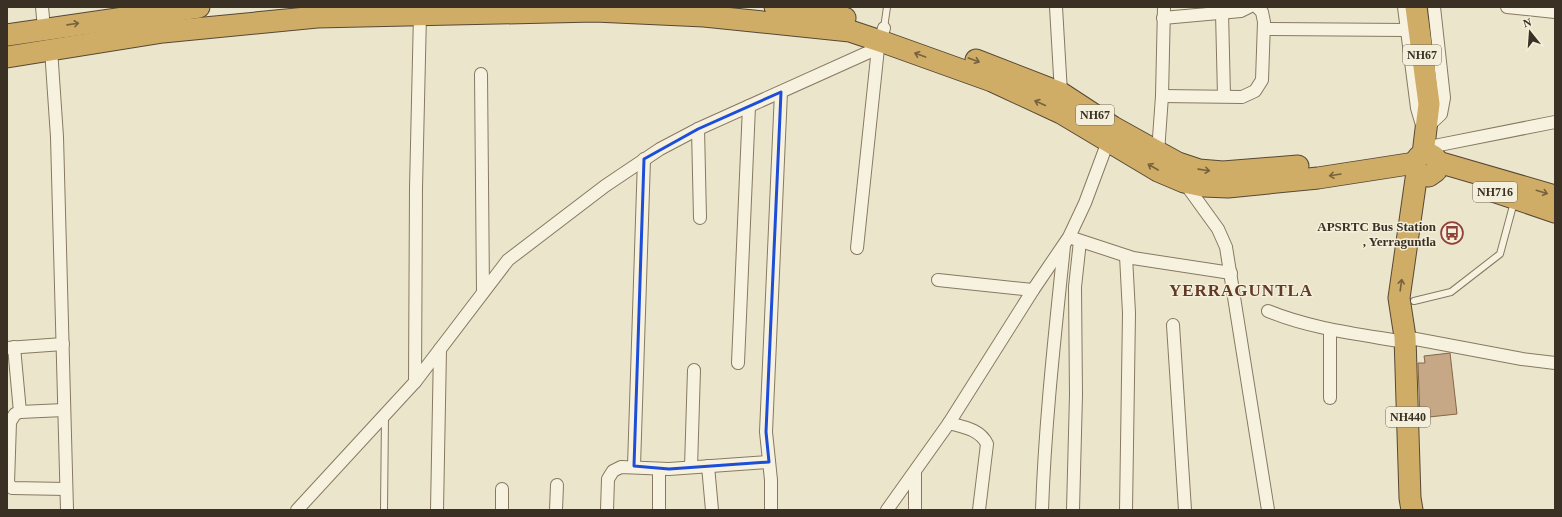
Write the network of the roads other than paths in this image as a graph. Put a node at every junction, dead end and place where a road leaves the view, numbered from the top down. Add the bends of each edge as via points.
1 (42, 7) edge
2 (199, 7) edge
3 (775, 7) edge
4 (887, 7) edge
5 (1056, 7) edge
6 (1249, 7) edge
7 (1257, 7) edge
8 (1404, 7) edge
9 (1416, 7) edge
10 (1434, 7) edge
11 (1507, 7) edge
12 (594, 9) edge
13 (162, 10) edge
14 (317, 12) edge
15 (1164, 12) edge
16 (1222, 12) junction
17 (1555, 12) edge
18 (113, 13) edge
19 (420, 14) junction
20 (44, 28) junction
21 (1264, 29) junction
22 (1407, 30) junction
23 (7, 34) edge
24 (881, 39) junction
25 (51, 49) junction
26 (7, 56) edge
27 (481, 74) dead end
28 (781, 92) junction
29 (1061, 92) junction
30 (1162, 96) junction
31 (1224, 96) junction
32 (749, 106) junction
33 (1555, 122) edge
34 (698, 129) junction
35 (1111, 134) junction
36 (1158, 152) junction
37 (1425, 157) junction
38 (644, 159) junction
39 (1184, 182) junction
40 (1517, 192) junction
41 (1555, 196) edge
42 (1555, 212) edge
43 (700, 218) dead end
44 (1071, 241) junction
45 (856, 248) dead end
46 (1126, 256) junction
47 (1231, 273) junction
48 (938, 280) dead end
49 (1033, 290) junction
50 (483, 292) junction
51 (1414, 301) junction
52 (1268, 311) dead end
53 (1173, 325) dead end
54 (1330, 330) junction
55 (1404, 334) junction
56 (63, 344) junction
57 (10, 348) edge
58 (440, 349) junction
59 (738, 363) dead end
60 (1555, 363) edge
61 (694, 370) dead end
62 (12, 381) edge
63 (415, 382) junction
64 (1330, 398) dead end
65 (64, 410) junction
66 (20, 412) junction
67 (385, 415) junction
68 (949, 423) junction
69 (769, 462) junction
70 (634, 466) junction
71 (708, 466) junction
72 (691, 467) junction
73 (659, 469) junction
74 (915, 472) junction
75 (557, 485) dead end
76 (502, 489) dead end
77 (66, 490) junction
78 (67, 510) edge
79 (298, 510) edge
80 (384, 510) edge
81 (437, 510) edge
82 (502, 510) edge
83 (556, 510) edge
84 (607, 510) edge
85 (659, 510) edge
86 (712, 510) edge
87 (771, 510) edge
88 (887, 510) edge
89 (915, 510) edge
90 (979, 510) edge
91 (1042, 510) edge
92 (1073, 510) edge
93 (1126, 510) edge
94 (1185, 510) edge
95 (1268, 510) edge
96 (1412, 510) edge

1 - 20 street
2 - 13 highway
3 - 24 highway, NH67 via 810,11
4 - 24 lane
5 - 29 street
6 - 16 street via 1241,11
7 - 21 street via 1264,17
8 - 22 street
9 - 37 highway, NH67 via 1429,104
10 - 37 street via 1444,98 1441,114
11 - 17 street
12 - 19 highway, NH67
12 - 24 highway, NH67 via 704,16 850,31
13 - 18 highway
14 - 19 highway, NH67
14 - 25 highway, NH67
15 - 16 street
15 - 30 street
16 - 31 street
20 -> 18 highway
19 - 63 street
20 - 23 highway
21 - 22 street
21 - 31 street via 1260,85 1249,95
22 - 37 street
24 - 28 street
24 -> 29 highway, NH67
35 -> 24 highway, NH67 via 992,81
24 - 45 street
25 - 26 highway, NH67
25 - 56 street via 57,137
27 - 50 street
28 - 32 street
28 - 69 street via 766,432
29 - 35 highway, NH67
30 - 31 street
30 - 36 street
32 - 34 street
32 - 59 street
33 - 37 street
34 - 38 street
34 - 43 street
35 - 36 highway, NH67
39 -> 35 highway, NH67 via 1158,171
35 - 44 street
36 -> 37 highway, NH67 via 1178,163 1199,170 1223,172 1385,156
37 -> 39 highway, NH67 via 1318,178 1228,187
37 - 40 highway, NH716
37 - 51 highway
55 -> 37 highway via 1399,298
38 - 50 street via 508,260
38 - 70 street
39 - 47 street via 1221,235
40 -> 41 highway, NH716
40 - 42 highway, NH716
40 - 51 lane via 1500,254 1451,292
44 - 46 street
44 - 49 street
44 - 91 street via 1052,354
44 - 92 street via 1075,287 1076,394
46 - 47 street
46 - 93 street via 1129,313
47 - 95 street
48 - 49 street
49 - 68 street
50 - 58 street
51 - 55 highway
52 - 54 street
53 - 94 street
54 - 55 street
54 - 64 street
55 - 60 street via 1522,359
55 - 96 highway, NH440
56 - 57 street
56 - 65 street
57 - 62 street
58 - 63 street
58 - 81 street
61 - 72 street
62 - 66 street
63 - 67 street
65 - 66 street
65 - 77 street
66 - 77 street via 15,414 10,422 8,483 10,486
67 - 79 street
67 - 80 lane
68 - 74 street
68 - 90 street via 979,434 987,444
69 - 71 street
69 - 87 street
70 - 73 street
70 - 84 street via 620,467 613,471 608,479
71 - 72 street
71 - 86 street
72 - 73 street
73 - 85 street
74 - 88 street
74 - 89 street
75 - 83 street
76 - 82 street
77 - 78 street

